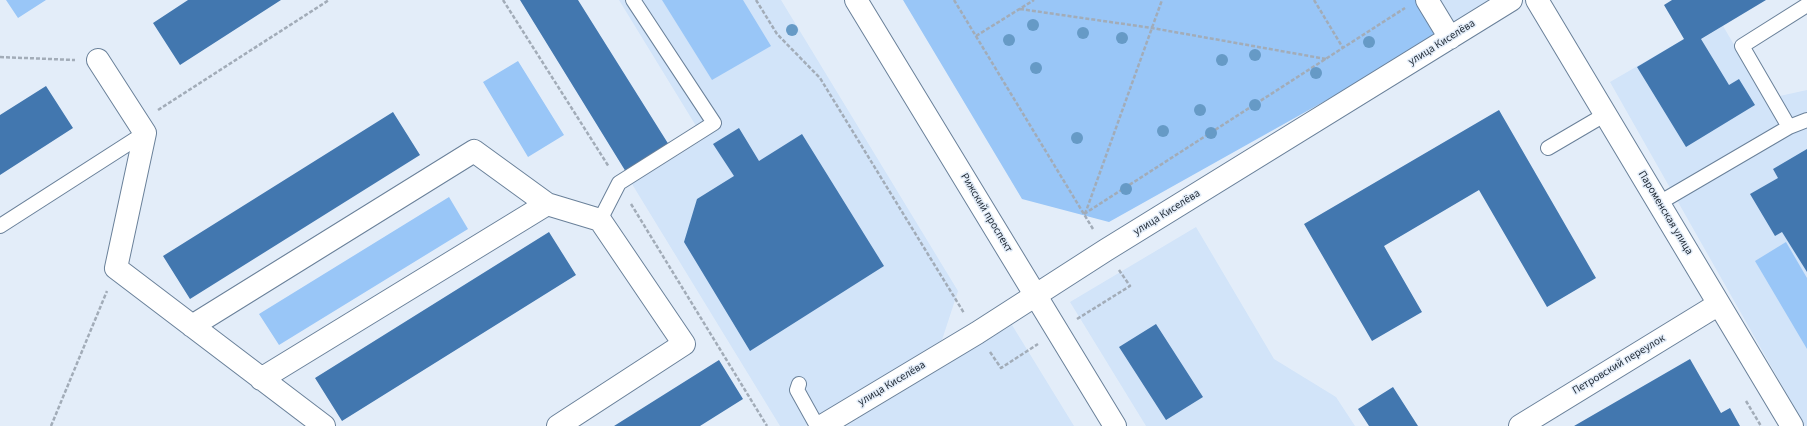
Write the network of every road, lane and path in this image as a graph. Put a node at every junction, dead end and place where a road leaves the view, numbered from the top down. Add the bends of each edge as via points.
1 (329, 0) edge
2 (503, 0) edge
3 (633, 0) edge
4 (756, 0) edge
5 (856, 0) edge
6 (954, 0) edge
7 (1034, 0) edge
8 (1162, 0) edge
9 (1314, 0) edge
10 (1512, 0) edge
11 (1537, 0) edge
12 (1418, 3) edge
13 (1807, 5) edge
14 (1020, 9) junction
15 (1152, 28) junction
16 (976, 36) junction
17 (1450, 38) junction
18 (1343, 48) junction
19 (0, 57) edge
20 (1326, 59) junction
21 (98, 60) joint
22 (1606, 114) junction
23 (1807, 120) edge
24 (1789, 127) junction
25 (142, 128) junction
26 (1548, 148) dead end
27 (618, 183) junction
28 (547, 204) junction
29 (1659, 204) junction
30 (1084, 214) junction
31 (600, 220) junction
32 (0, 226) edge
33 (116, 268) junction
34 (1036, 295) junction
35 (1719, 304) junction
36 (192, 326) junction
37 (977, 334) junction
38 (261, 379) junction
39 (799, 384) dead end
40 (52, 426) edge
41 (324, 426) edge
42 (558, 426) edge
43 (767, 426) edge
44 (817, 426) edge
45 (822, 426) edge
46 (1115, 426) edge
47 (1520, 426) edge
48 (1792, 426) edge

1 - 25 path
2 - 27 path
3 - 27 lane via 714,123
4 - 37 path via 777,34 820,78
5 - 34 street, Рижский проспект
6 - 16 path
7 - 14 path
8 - 15 path
9 - 18 path
10 - 17 street, улица Киселёва
11 - 22 street, Пароменская улица
12 - 17 street
12 - 18 path
13 - 24 lane via 1742,46
14 - 15 path
14 - 16 path
15 - 20 path
15 - 30 path
16 - 30 path
17 - 34 street, улица Киселёва
18 - 20 path
19 - 21 path
20 - 30 path
21 - 25 street
22 - 26 lane
22 - 29 street, Пароменская улица
23 - 24 lane
24 - 29 lane
25 - 32 lane
25 - 33 street
27 - 31 lane
27 - 43 path
28 - 31 street
28 - 36 street via 474,151
28 - 38 street
29 - 35 street, Пароменская улица
31 - 42 street via 684,344
33 - 36 street
33 - 40 path
34 - 37 street, улица Киселёва
34 - 46 street, Рижский проспект
35 - 47 street, Петровский переулок
35 - 48 street, Пароменская улица
36 - 38 street
37 - 45 street, улица Киселёва
38 - 41 street
39 - 44 lane via 797,390

